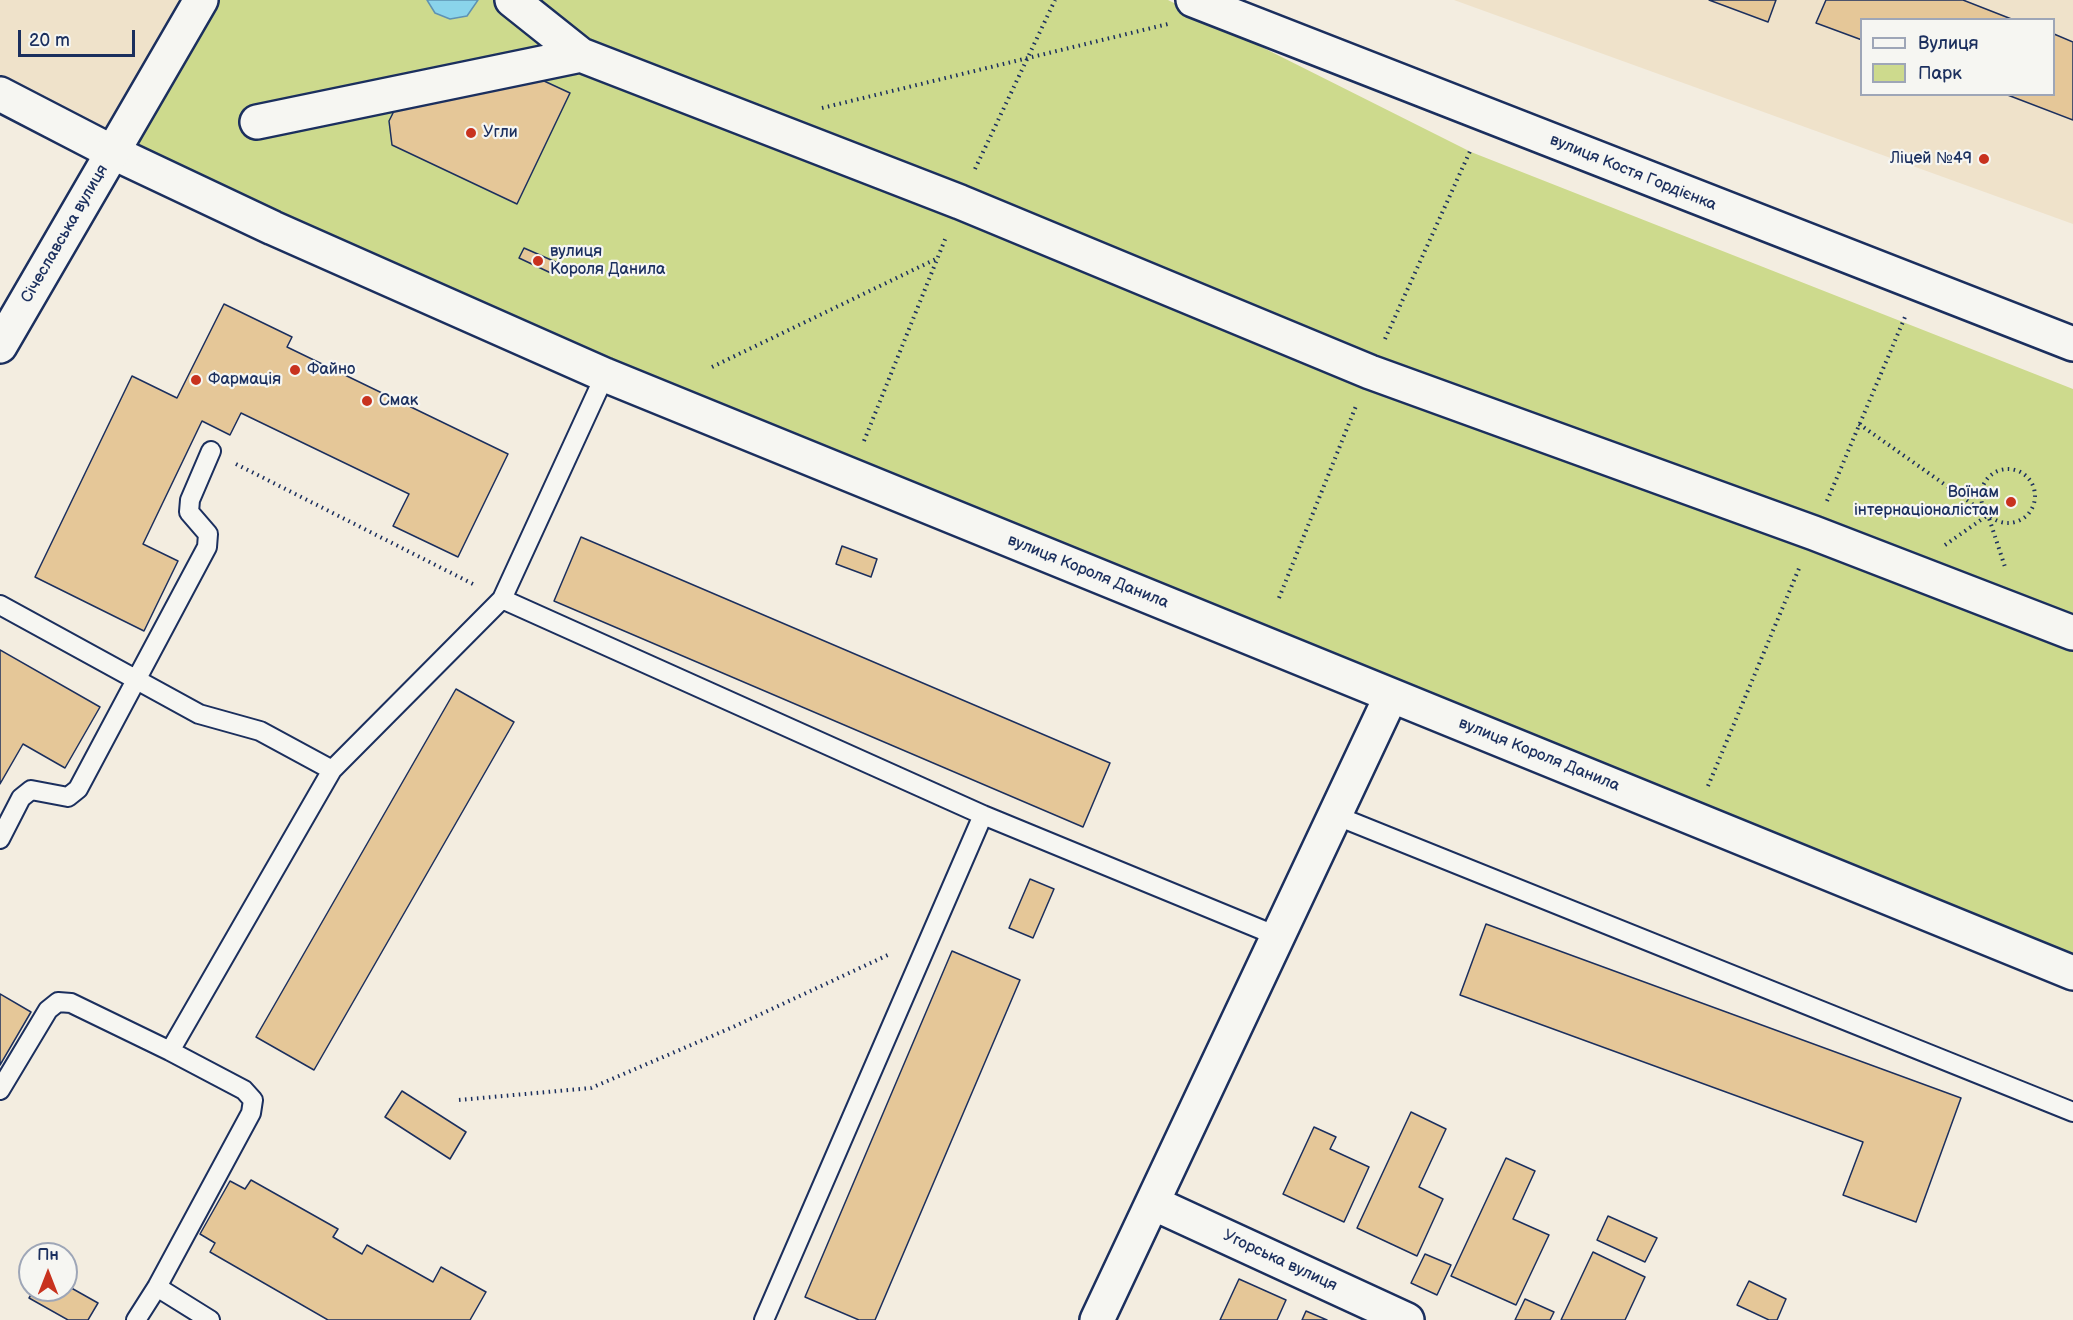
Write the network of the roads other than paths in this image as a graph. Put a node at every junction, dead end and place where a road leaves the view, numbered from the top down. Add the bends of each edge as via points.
1 (201, 0) edge
2 (512, 0) edge
3 (1207, 5) edge
4 (581, 55) junction
5 (0, 94) edge
6 (257, 122) dead end
7 (112, 152) junction
8 (2073, 344) edge
9 (0, 346) edge
10 (605, 375) junction
11 (211, 451) road end
12 (502, 599) junction
13 (0, 605) edge
14 (2073, 633) edge
15 (135, 681) junction
16 (1391, 696) junction
17 (332, 770) junction
18 (983, 815) junction
19 (1337, 816) junction
20 (0, 839) edge
21 (1277, 936) junction
22 (2073, 973) edge
23 (170, 1051) junction
24 (0, 1090) edge
25 (2073, 1112) edge
26 (1153, 1203) junction
27 (157, 1287) junction
28 (136, 1320) edge
29 (210, 1320) edge
30 (764, 1320) edge
31 (1097, 1320) edge
32 (1407, 1320) edge

1 - 7 street, Січеславська вулиця
2 - 4 street
3 - 8 street, вулиця Костя Гордієнка
4 - 6 street
4 - 14 street via 960,202 1370,372 1814,533
5 - 7 street, вулиця Короля Данила
7 - 9 street, Січеславська вулиця
7 - 10 street, вулиця Короля Данила
10 - 12 lane
10 - 16 street, вулиця Короля Данила
11 - 15 lane via 190,500 189,512 208,534 207,547
12 - 17 lane
12 - 18 lane
13 - 15 lane
15 - 17 lane via 199,714 260,731
15 - 20 lane via 78,789 68,797 32,790 21,798
16 - 19 street
16 - 22 street, вулиця Короля Данила
17 - 23 lane
18 - 21 lane
18 - 30 lane
19 - 21 street
19 - 25 lane
21 - 26 street
23 - 24 lane via 71,1003 58,1002 48,1010
23 - 27 lane via 244,1090 253,1100 251,1113
26 - 31 street
26 - 32 street, Угорська вулиця
27 - 28 lane
27 - 29 lane

